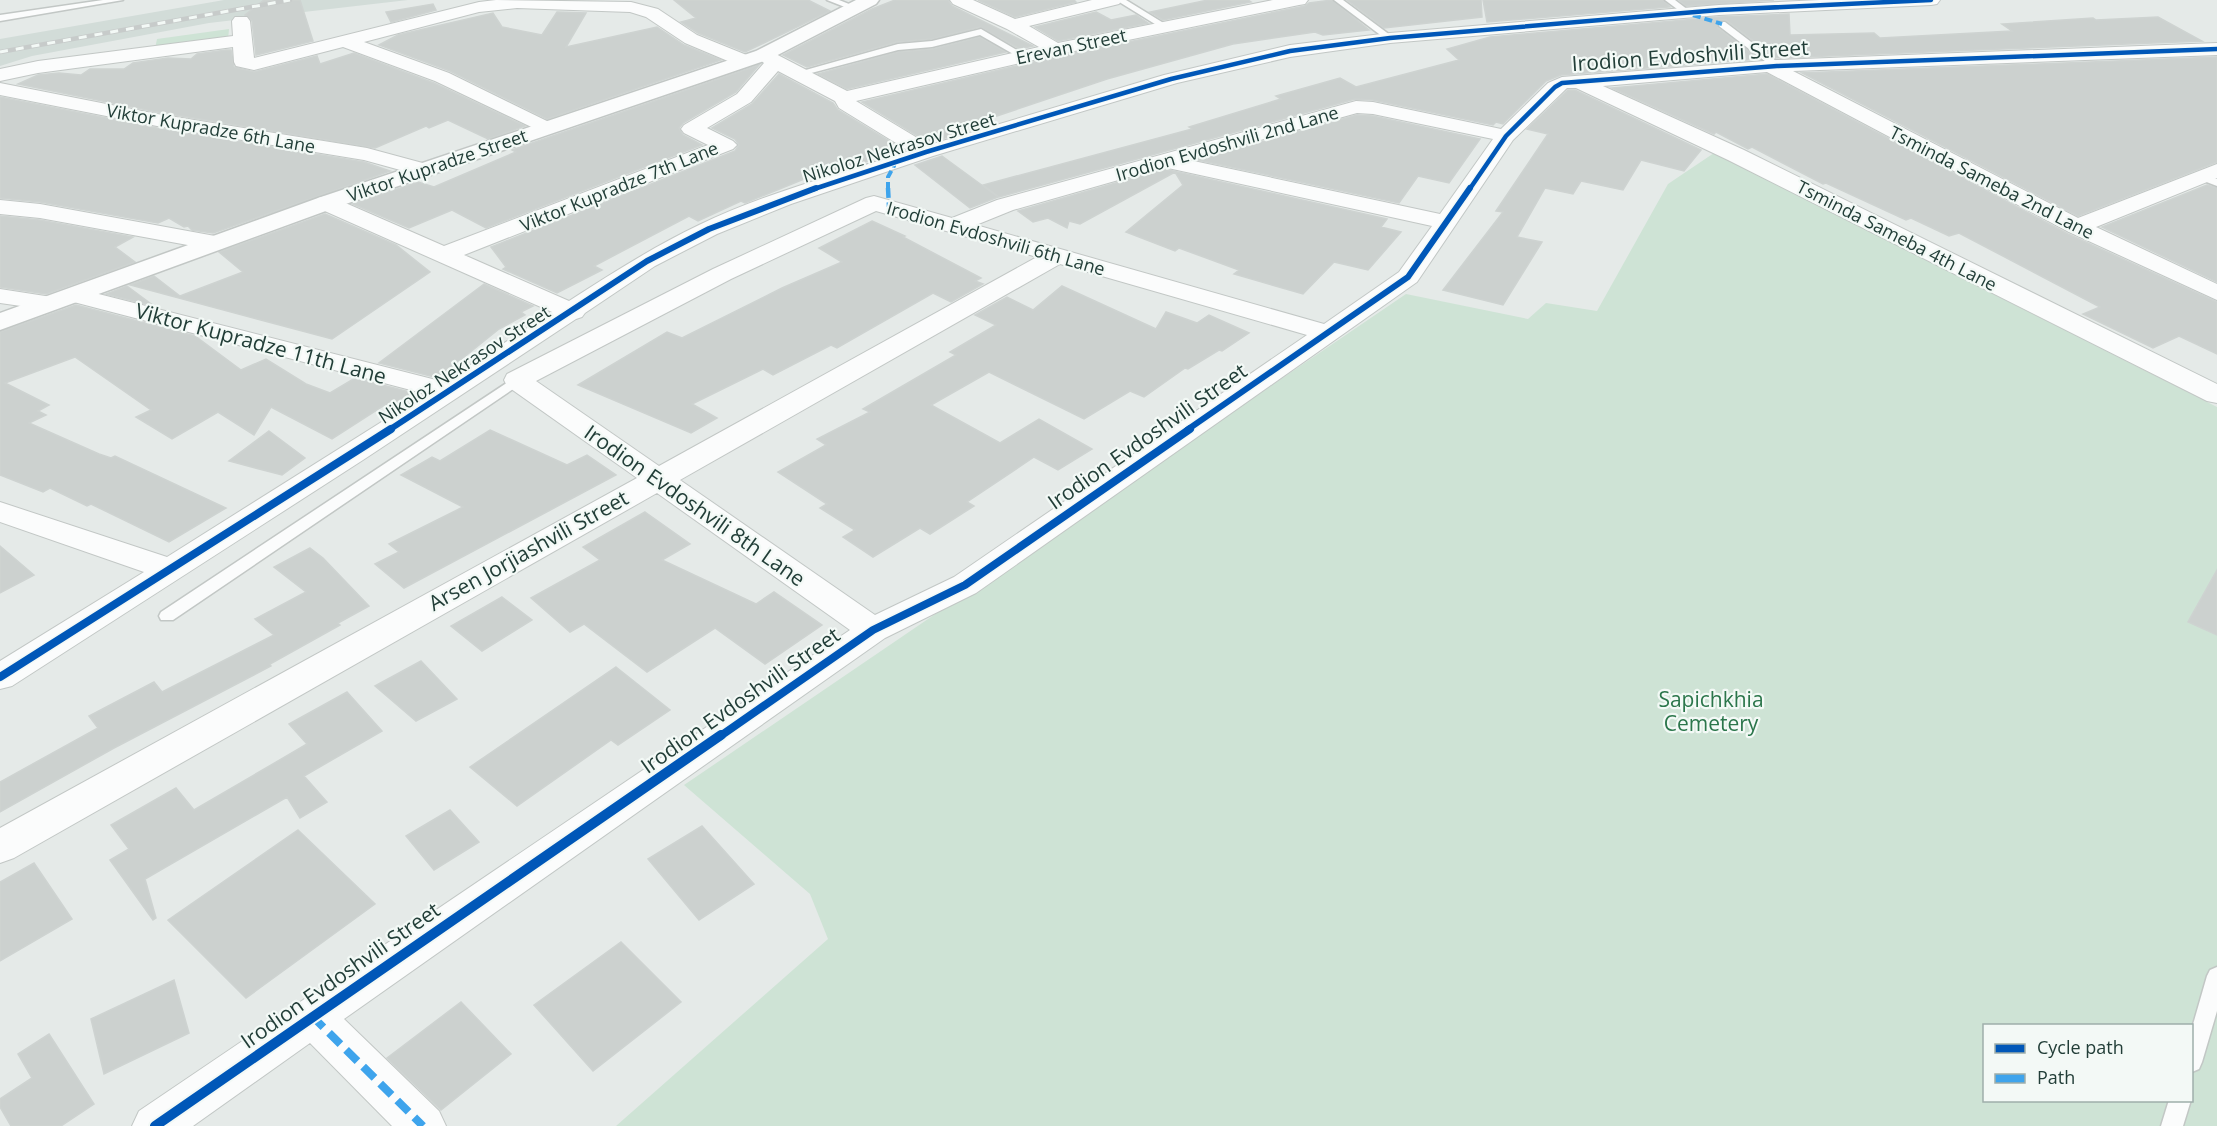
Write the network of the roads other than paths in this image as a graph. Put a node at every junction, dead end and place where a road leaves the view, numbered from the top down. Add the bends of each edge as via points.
1 (119, 0) edge
2 (831, 0) edge
3 (959, 0) edge
4 (1113, 0) edge
5 (1120, 0) edge
6 (1299, 0) edge
7 (1338, 0) edge
8 (1931, 0) edge
9 (863, 4) edge
10 (1679, 6) edge
11 (0, 18) edge
12 (241, 21) dead end
13 (1722, 24) dead end
14 (1013, 25) junction
15 (1166, 27) junction
16 (1390, 38) junction
17 (243, 40) junction
18 (347, 42) junction
19 (1055, 49) junction
20 (2216, 50) edge
21 (1023, 56) junction
22 (760, 59) junction
23 (1773, 66) junction
24 (800, 73) junction
25 (0, 75) edge
26 (1575, 80) junction
27 (0, 89) edge
28 (844, 98) junction
29 (546, 128) junction
30 (1506, 136) junction
31 (926, 152) junction
32 (1165, 161) junction
33 (422, 170) junction
34 (2211, 176) edge
35 (326, 203) junction
36 (0, 207) edge
37 (1445, 222) junction
38 (953, 226) junction
39 (2077, 227) junction
40 (215, 243) junction
41 (446, 254) junction
42 (1057, 256) junction
43 (2217, 293) edge
44 (75, 295) junction
45 (0, 296) edge
46 (49, 303) junction
47 (573, 312) junction
48 (0, 322) edge
49 (1328, 333) junction
50 (517, 380) junction
51 (446, 392) junction
52 (2217, 395) edge
53 (657, 478) junction
54 (0, 512) edge
55 (169, 569) junction
56 (168, 616) dead end
57 (873, 630) junction
58 (0, 677) edge
59 (0, 847) edge
60 (2217, 976) edge
61 (312, 1016) junction
62 (2193, 1059) edge
63 (2180, 1102) edge
64 (155, 1126) edge
65 (423, 1126) edge
66 (2172, 1126) edge

1 - 11 lane
2 - 9 lane
3 - 14 street
4 - 14 street
5 - 15 lane
6 - 15 street, Erevan Street
7 - 16 lane
8 - 10 street, Nikoloz Nekrasov Street
9 - 22 street, Viktor Kupradze Street
10 - 16 street, Nikoloz Nekrasov Street
12 - 17 street
13 - 23 lane
14 - 19 street
15 - 19 street, Erevan Street
16 - 31 street, Nikoloz Nekrasov Street via 1229,63
17 - 18 street via 243,62 254,64
17 - 25 street
18 - 22 street via 479,7 517,3 631,8 652,14 691,39
18 - 29 street via 442,77
19 - 21 street, Erevan Street
20 - 23 street, Irodion Evdoshvili Street
21 - 24 lane via 981,32 932,44 898,47
21 - 28 street, Erevan Street
22 - 24 street
22 - 29 street, Viktor Kupradze Street
22 - 41 street, Viktor Kupradze 7th Lane via 744,98 691,129 726,146
23 - 26 street, Irodion Evdoshvili Street
23 - 39 street, Tsminda Sameba 2nd Lane
24 - 28 street
26 - 30 street, Irodion Evdoshvili Street via 1555,87
26 - 52 street, Tsminda Sameba 4th Lane via 1736,154
27 - 33 street, Viktor Kupradze 6th Lane via 157,120 367,154
28 - 31 street via 846,104
29 - 33 street, Viktor Kupradze Street
30 - 32 street, Irodion Evdoshvili 2nd Lane via 1356,106
30 - 37 street, Irodion Evdoshvili Street
31 - 47 street, Nikoloz Nekrasov Street via 783,199 709,229 647,261
32 - 37 street
32 - 38 street, Irodion Evdoshvili 2nd Lane via 1005,206
33 - 35 street, Viktor Kupradze Street
34 - 39 street
35 - 40 street, Viktor Kupradze Street
35 - 41 street
36 - 40 street
37 - 49 street, Irodion Evdoshvili Street via 1408,277
38 - 42 street, Irodion Evdoshvili 6th Lane
38 - 50 street, Irodion Evdoshvili 6th Lane via 874,202 722,274
39 - 43 street, Tsminda Sameba 2nd Lane
40 - 44 street, Viktor Kupradze Street
41 - 47 street
42 - 49 street, Irodion Evdoshvili 6th Lane
42 - 53 street, Arsen Jorjiashvili Street
44 - 46 street, Viktor Kupradze Street
44 - 51 street, Viktor Kupradze 11th Lane
45 - 46 street
46 - 48 street, Viktor Kupradze Street
47 - 51 street, Nikoloz Nekrasov Street
49 - 57 street, Irodion Evdoshvili Street via 965,585
50 - 53 street, Irodion Evdoshvili 8th Lane
50 - 56 lane
51 - 55 street, Nikoloz Nekrasov Street
53 - 57 street, Irodion Evdoshvili 8th Lane
53 - 59 street, Arsen Jorjiashvili Street
54 - 55 street
55 - 58 street, Nikoloz Nekrasov Street
57 - 61 street, Irodion Evdoshvili Street
60 - 62 lane
61 - 64 street, Irodion Evdoshvili Street
61 - 65 street
63 - 66 lane

